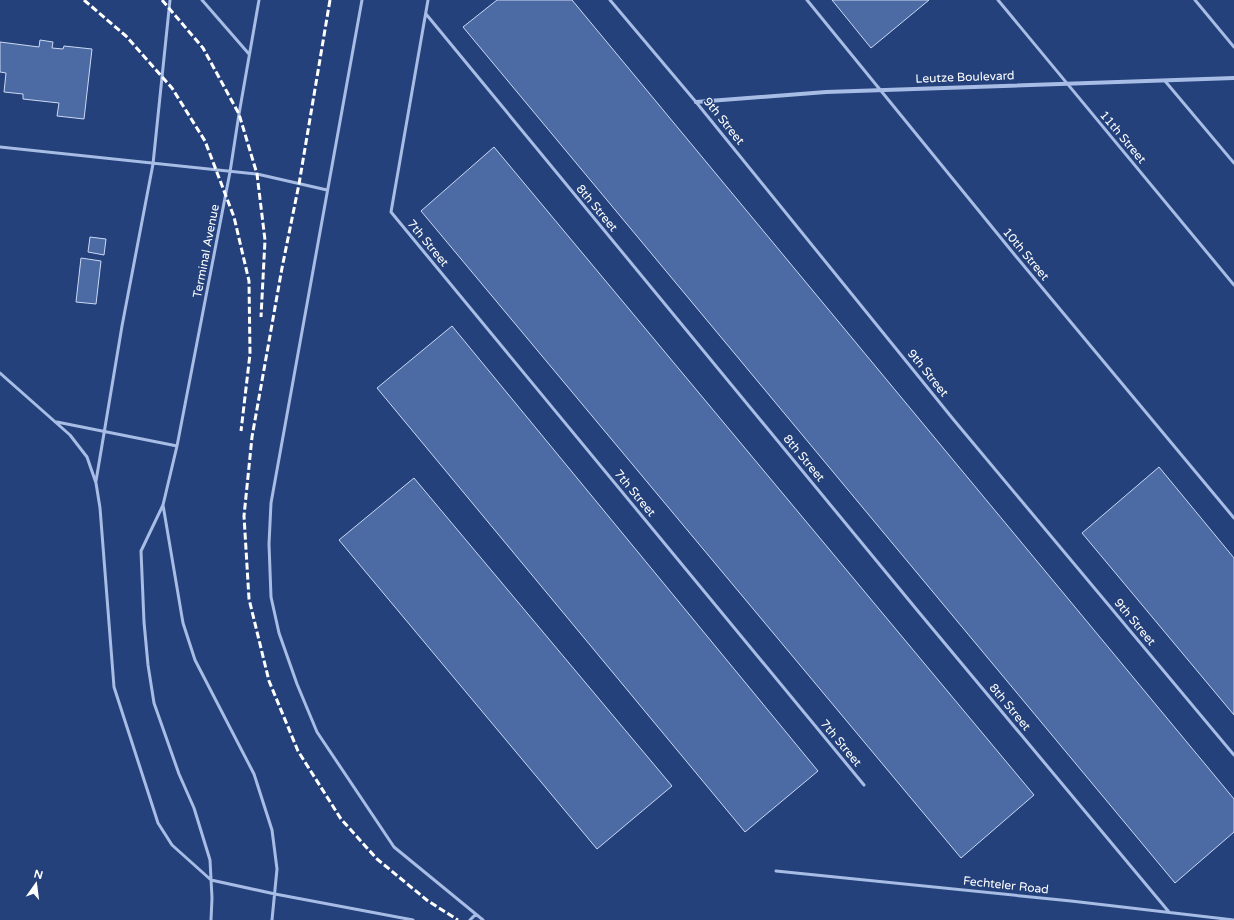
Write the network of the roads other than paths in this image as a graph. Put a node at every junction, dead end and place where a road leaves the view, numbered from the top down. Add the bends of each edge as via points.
1 (170, 0) edge
2 (202, 0) edge
3 (260, 0) edge
4 (362, 0) edge
5 (428, 0) edge
6 (610, 0) edge
7 (807, 0) edge
8 (998, 0) edge
9 (1195, 0) edge
10 (426, 14) junction
11 (1234, 47) edge
12 (249, 54) junction
13 (1234, 78) edge
14 (1165, 81) junction
15 (1067, 83) junction
16 (881, 90) junction
17 (696, 102) junction
18 (0, 147) edge
19 (1234, 163) edge
20 (153, 164) junction
21 (230, 172) junction
22 (326, 190) junction
23 (1234, 285) edge
24 (0, 373) edge
25 (55, 422) junction
26 (104, 430) junction
27 (177, 446) junction
28 (96, 483) junction
29 (163, 505) junction
30 (1234, 518) edge
31 (1234, 755) edge
32 (864, 785) dead end
33 (776, 871) dead end
34 (211, 880) junction
35 (275, 894) junction
36 (1169, 912) junction
37 (476, 914) junction
38 (211, 920) edge
39 (272, 920) edge
40 (413, 920) edge
41 (470, 920) edge
42 (483, 920) edge
43 (1234, 920) edge

1 - 20 lane
2 - 12 lane
3 - 12 lane, Terminal Avenue
4 - 22 lane
5 - 10 lane
6 - 17 lane, 9th Street
7 - 16 lane, 10th Street
8 - 15 lane, 11th Street
9 - 11 lane
10 - 32 lane, 7th Street via 391,212
10 - 36 lane, 8th Street
12 - 21 lane, Terminal Avenue
13 - 14 street, Leutze Boulevard
14 - 15 street, Leutze Boulevard
14 - 19 lane
15 - 16 street, Leutze Boulevard
15 - 23 lane, 11th Street
16 - 17 street, Leutze Boulevard
16 - 30 lane, 10th Street
17 - 31 lane, 9th Street via 958,425
18 - 20 lane
20 - 21 lane
20 - 26 lane
21 - 22 lane via 257,174
21 - 27 lane, Terminal Avenue
22 - 37 lane via 271,503 271,597 279,633 317,732 394,848
24 - 25 lane
25 - 26 lane
25 - 28 lane via 70,435 87,457
26 - 27 lane
26 - 28 lane
27 - 29 lane, Terminal Avenue
28 - 34 lane via 114,687 158,823 172,845
29 - 34 lane via 141,551 148,665 154,703 194,808 210,860
29 - 35 lane via 183,623 195,660 254,774 272,830 277,869
33 - 36 lane, Fechteler Road
34 - 35 lane
34 - 38 lane
35 - 39 lane
35 - 40 lane
36 - 43 lane, Fechteler Road
37 - 41 lane
37 - 42 lane

